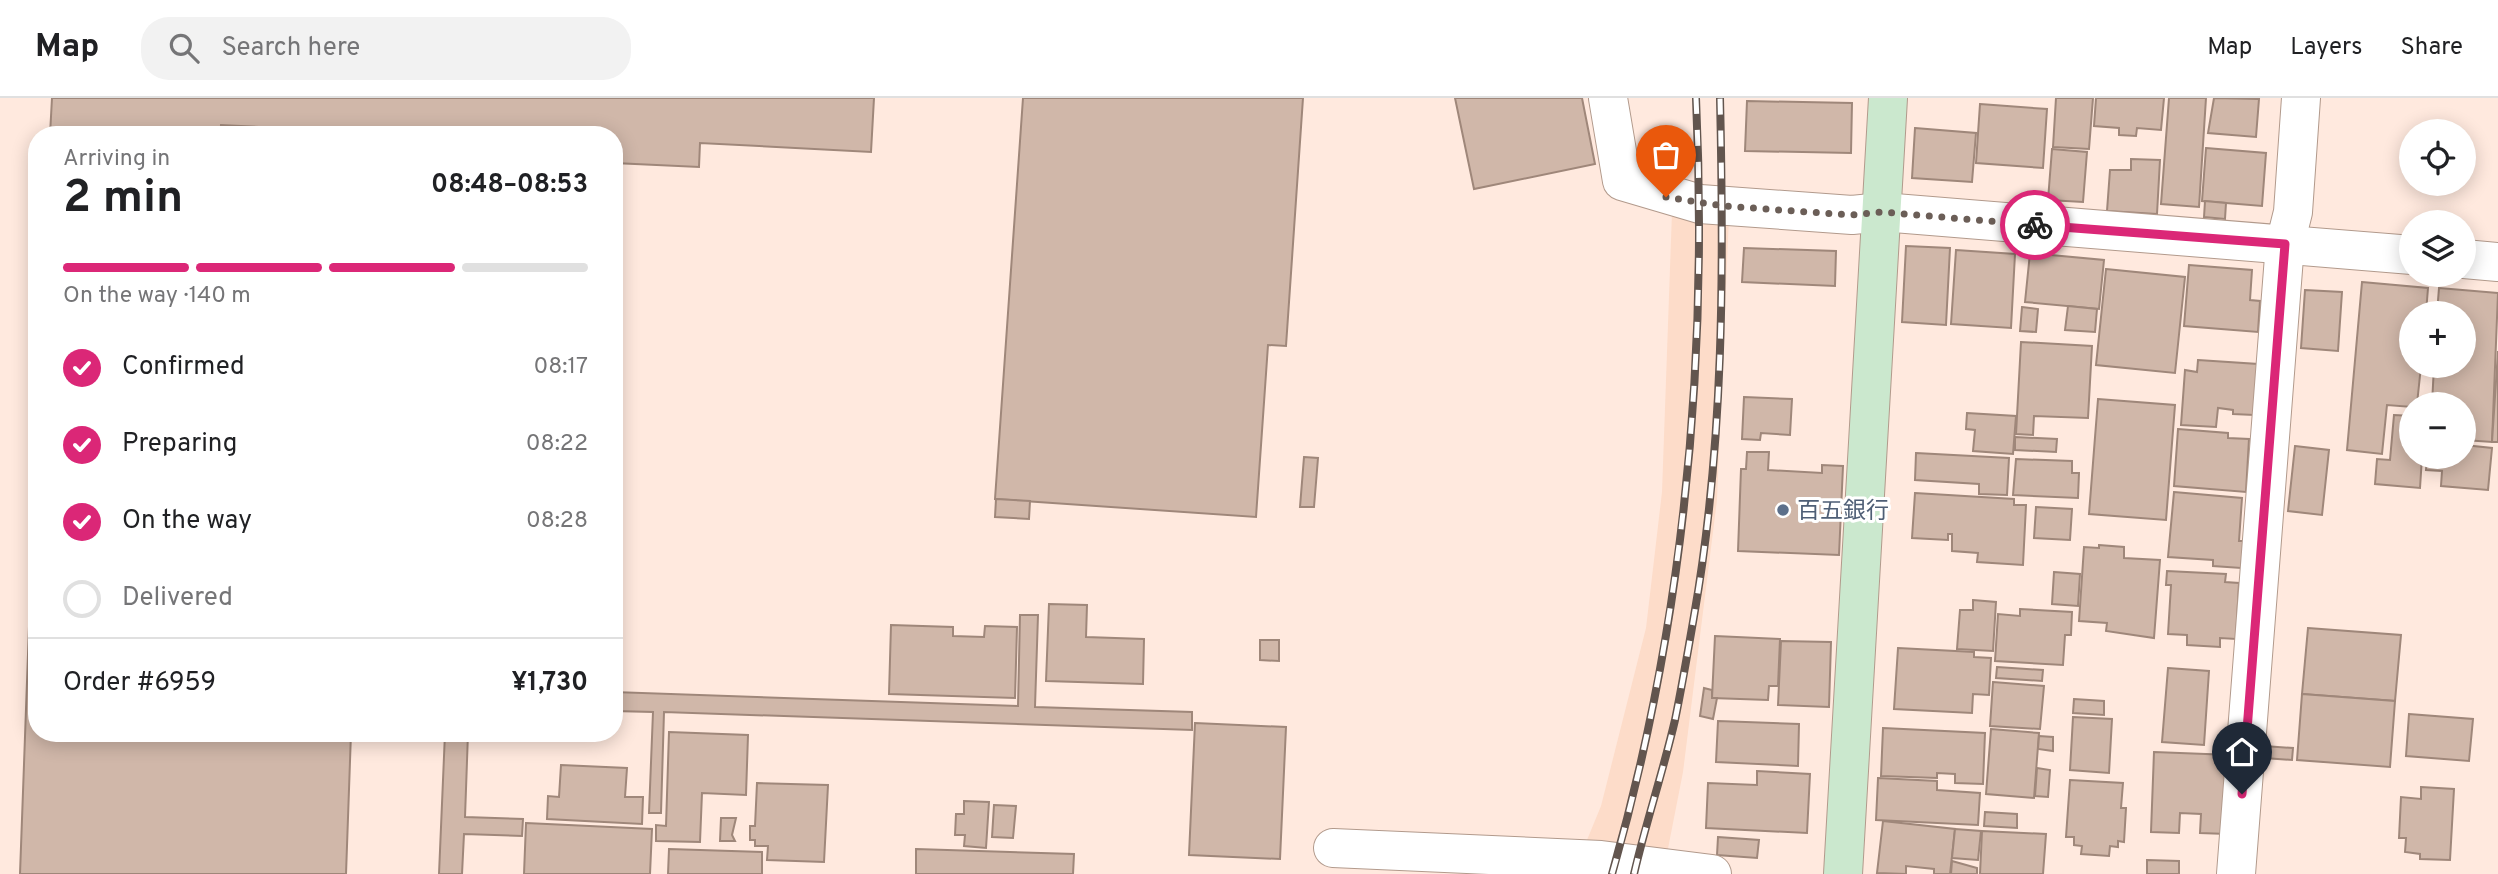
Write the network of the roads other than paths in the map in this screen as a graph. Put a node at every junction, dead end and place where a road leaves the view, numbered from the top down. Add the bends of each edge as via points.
1 (1608, 98) edge
2 (1888, 98) edge
3 (2301, 98) edge
4 (1882, 212) junction
5 (2285, 244) junction
6 (2399, 254) edge
7 (2476, 260) edge
8 (2498, 262) edge
9 (1333, 848) dead end
10 (1712, 874) edge
11 (1843, 874) edge
12 (2236, 874) edge

1 - 4 street via 1622,181 1700,204 1852,215
2 - 4 street
3 - 5 street via 2293,212
4 - 5 street
4 - 11 street
5 - 6 street
5 - 12 street
7 - 8 street
9 - 10 street via 1601,860

